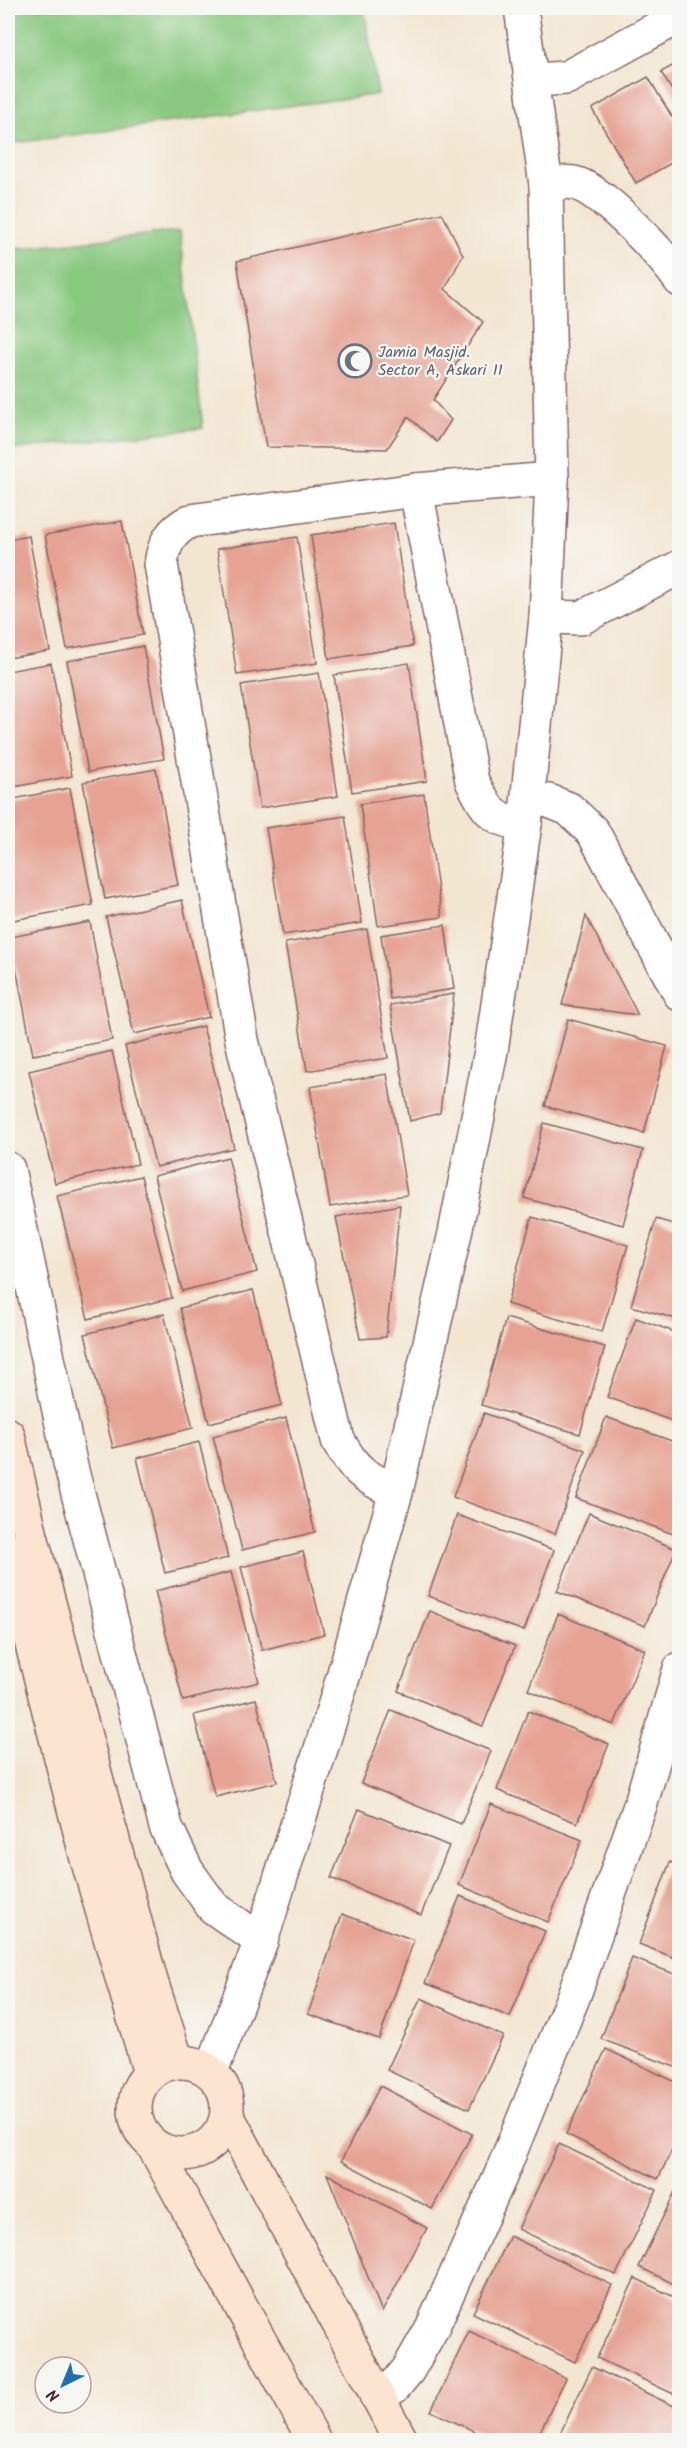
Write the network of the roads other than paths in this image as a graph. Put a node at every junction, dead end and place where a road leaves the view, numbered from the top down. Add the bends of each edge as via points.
1 (521, 8) edge
2 (680, 16) edge
3 (533, 81) junction
4 (546, 184) junction
5 (680, 280) edge
6 (552, 479) junction
7 (416, 490) junction
8 (680, 567) edge
9 (546, 617) junction
10 (527, 811) junction
11 (680, 994) edge
12 (8, 1169) edge
13 (8, 1436) edge
14 (396, 1492) junction
15 (8, 1551) edge
16 (15, 1608) edge
17 (680, 1669) edge
18 (261, 1941) junction
19 (164, 2067) junction
20 (211, 2072) junction
21 (228, 2117) junction
22 (153, 2145) junction
23 (376, 2394) junction
24 (314, 2440) edge
25 (401, 2440) edge

1 - 3 street
2 - 3 street via 566,78
3 - 4 street
4 - 5 street via 574,183 589,190 622,215
4 - 6 street
6 - 7 street
6 - 9 street
7 - 10 street via 472,781 486,807 505,822
7 - 14 street via 189,521 168,537 161,564 242,1040 338,1440 351,1465
8 - 9 street via 581,618
9 - 10 street
10 - 11 street via 549,801 569,809 593,832
10 - 14 street via 491,1050 455,1233
12 - 18 street via 71,1467 166,1827 187,1871 213,1907
13 - 19 street via 40,1570 151,1981
14 - 18 street
15 - 16 street
16 - 19 street via 87,1859
17 - 23 street via 640,1803 574,1995 500,2177 432,2328 394,2387
18 - 20 street
19 - 20 street via 195,2063
19 - 22 street via 138,2089 134,2110 140,2130
20 - 21 street via 226,2092
21 - 22 street via 217,2139 198,2152 175,2155
21 - 23 street
22 - 24 street
23 - 25 street

